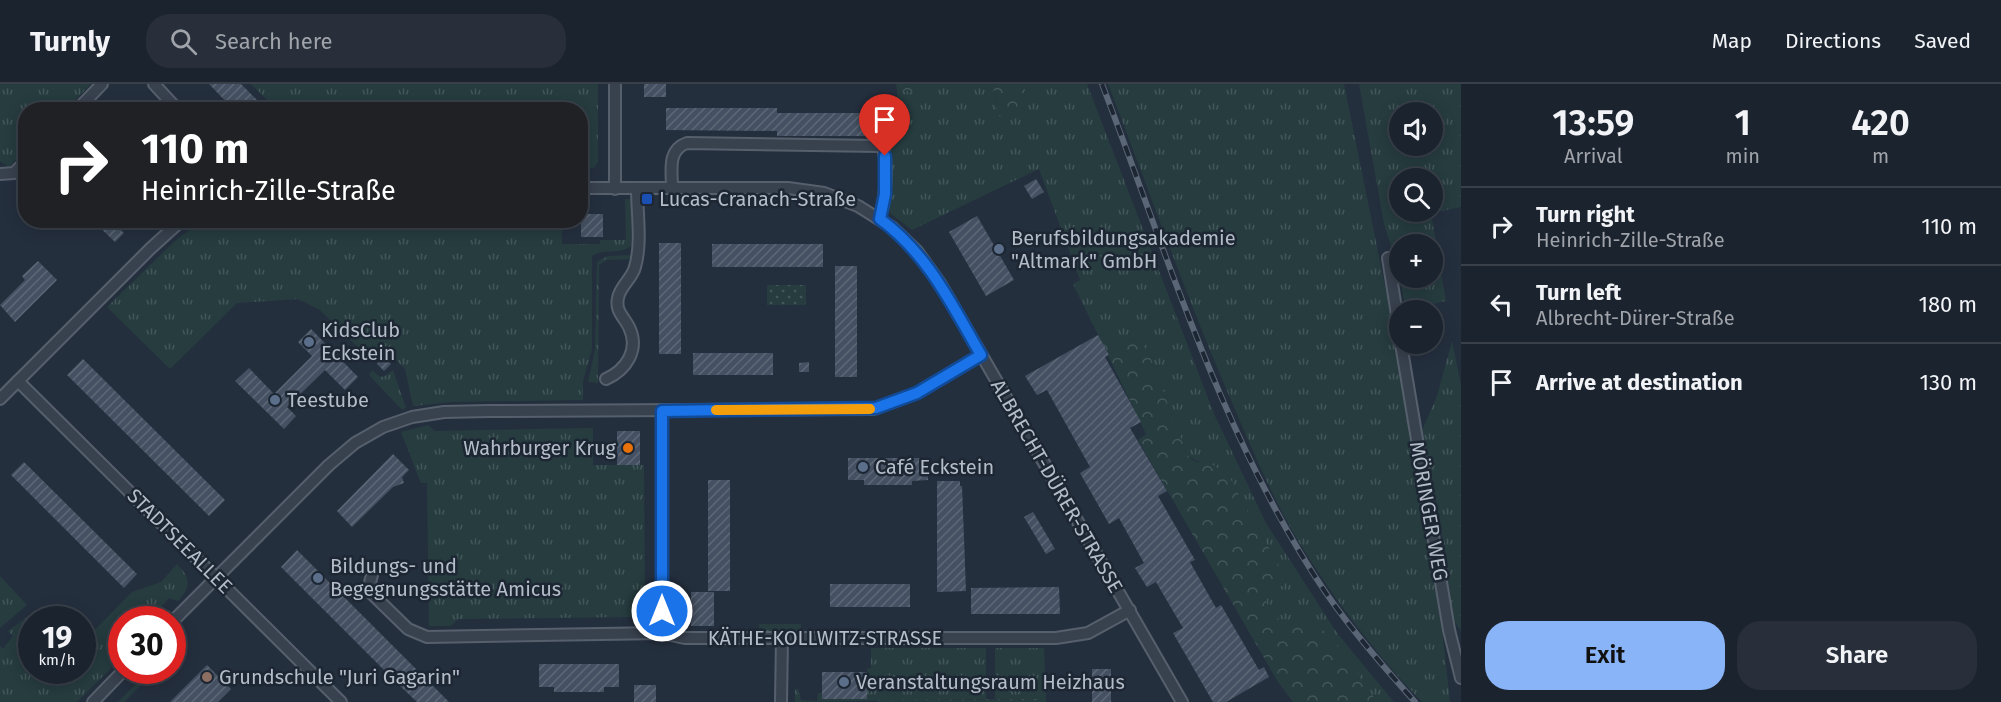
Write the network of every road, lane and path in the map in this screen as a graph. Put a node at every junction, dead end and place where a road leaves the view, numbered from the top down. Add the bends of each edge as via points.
1 (102, 84) edge
2 (154, 84) edge
3 (615, 84) edge
4 (85, 102) edge
5 (171, 102) edge
6 (18, 168) edge
7 (0, 174) edge
8 (588, 188) edge
9 (672, 188) junction
10 (615, 189) junction
11 (637, 189) junction
12 (880, 219) junction
13 (173, 228) edge
14 (1388, 258) dead end
15 (1395, 300) edge
16 (1403, 354) edge
17 (981, 355) junction
18 (606, 379) dead end
19 (18, 381) junction
20 (0, 399) edge
21 (662, 411) junction
22 (372, 575) dead end
23 (216, 578) junction
24 (186, 608) edge
25 (1130, 610) junction
26 (662, 633) junction
27 (782, 638) junction
28 (1461, 678) edge
29 (110, 684) edge
30 (93, 702) edge
31 (341, 702) edge
32 (781, 702) edge
33 (1182, 702) edge

1 - 4 street
2 - 5 street
3 - 10 street
6 - 7 street
8 - 10 street, ALBRECHT-DÜRER-STRASSE
9 - 11 street, ALBRECHT-DÜRER-STRASSE
9 - 12 street, ALBRECHT-DÜRER-STRASSE via 806,189 842,199
9 - 12 street via 672,155 687,142 872,144 883,148 885,156 885,194
10 - 11 street, ALBRECHT-DÜRER-STRASSE
11 - 18 street via 637,261 617,305 631,333 632,351 622,369
12 - 17 street, ALBRECHT-DÜRER-STRASSE via 905,239 928,266
13 - 19 street
14 - 15 street
16 - 28 street, MÖRINGER WEG via 1449,630
17 - 21 street via 917,393 876,408
17 - 25 street, ALBRECHT-DÜRER-STRASSE
19 - 20 street
19 - 23 street, STADTSEEALLEE
21 - 23 street via 444,412 383,427 343,452
21 - 26 street
22 - 26 street, KÄTHE-KOLLWITZ-STRASSE via 368,590 408,630 427,637
23 - 24 street
23 - 31 street, STADTSEEALLEE
25 - 27 street, KÄTHE-KOLLWITZ-STRASSE via 1088,633 1056,638
25 - 33 street, ALBRECHT-DÜRER-STRASSE
26 - 27 street, KÄTHE-KOLLWITZ-STRASSE via 685,638
27 - 32 street
29 - 30 street

